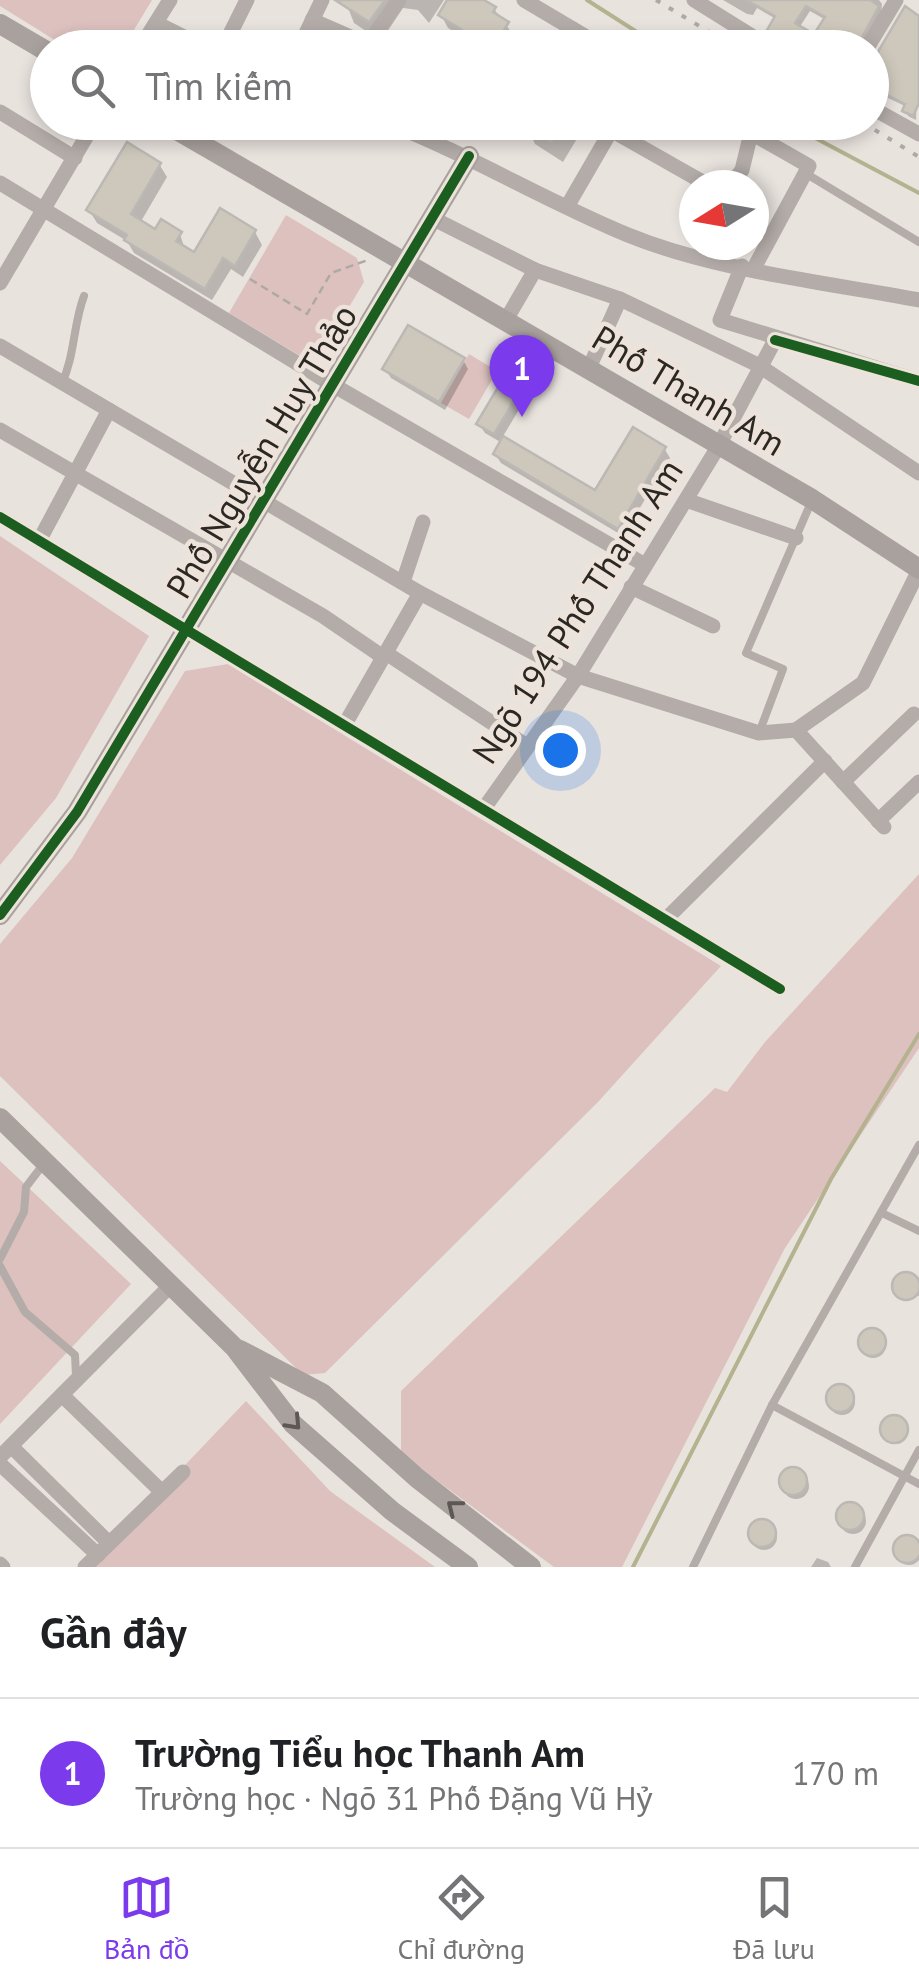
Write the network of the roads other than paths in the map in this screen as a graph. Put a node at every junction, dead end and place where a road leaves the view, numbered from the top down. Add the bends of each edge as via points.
1 (170, 0) edge
2 (247, 0) edge
3 (322, 0) edge
4 (398, 0) edge
5 (524, 0) edge
6 (694, 0) edge
7 (896, 0) edge
8 (312, 20) junction
9 (156, 23) junction
10 (0, 24) edge
11 (573, 29) edge
12 (152, 30) edge
13 (170, 30) edge
14 (232, 30) edge
15 (307, 30) edge
16 (335, 30) edge
17 (381, 30) edge
18 (742, 30) edge
19 (878, 30) edge
20 (30, 42) edge
21 (0, 112) edge
22 (889, 117) edge
23 (30, 130) edge
24 (919, 134) edge
25 (46, 140) edge
26 (85, 140) edge
27 (193, 140) edge
28 (429, 140) edge
29 (605, 140) edge
30 (636, 140) edge
31 (750, 140) edge
32 (760, 140) edge
33 (469, 156) junction
34 (75, 158) junction
35 (684, 170) edge
36 (742, 170) edge
37 (807, 170) junction
38 (0, 182) edge
39 (568, 205) junction
40 (44, 208) junction
41 (432, 218) junction
42 (919, 242) edge
43 (678, 250) joint
44 (6, 260) edge
45 (394, 260) junction
46 (748, 267) junction
47 (534, 270) junction
48 (0, 283) edge
49 (84, 296) dead end
50 (620, 300) junction
51 (919, 300) edge
52 (506, 320) junction
53 (775, 340) junction
54 (0, 346) edge
55 (758, 365) junction
56 (589, 368) junction
57 (919, 380) edge
58 (62, 383) junction
59 (332, 384) junction
60 (109, 410) junction
61 (0, 430) edge
62 (718, 447) junction
63 (919, 472) edge
64 (75, 474) junction
65 (812, 499) junction
66 (263, 500) junction
67 (686, 500) junction
68 (0, 517) edge
69 (424, 522) dead end
70 (796, 538) junction
71 (39, 541) junction
72 (227, 561) junction
73 (644, 565) junction
74 (919, 569) edge
75 (402, 582) junction
76 (631, 587) junction
77 (420, 593) junction
78 (713, 626) dead end
79 (186, 629) junction
80 (384, 655) junction
81 (578, 676) junction
82 (914, 714) dead end
83 (344, 724) junction
84 (796, 730) junction
85 (759, 732) junction
86 (526, 746) junction
87 (824, 761) junction
88 (843, 782) junction
89 (919, 782) edge
90 (485, 807) junction
91 (0, 915) edge
92 (666, 919) junction
93 (780, 990) dead end
94 (0, 1118) edge
95 (919, 1145) edge
96 (45, 1162) junction
97 (882, 1213) junction
98 (919, 1231) edge
99 (0, 1263) edge
100 (172, 1285) junction
101 (234, 1346) junction
102 (75, 1382) junction
103 (62, 1395) junction
104 (772, 1405) junction
105 (919, 1450) edge
106 (4, 1456) edge
107 (183, 1472) dead end
108 (904, 1476) junction
109 (919, 1484) edge
110 (162, 1492) junction
111 (104, 1549) junction
112 (86, 1567) edge
113 (468, 1567) edge
114 (531, 1567) edge
115 (692, 1567) edge
116 (854, 1567) edge

1 - 9 street
2 - 14 street
3 - 8 street
4 - 17 street
5 - 11 street
6 - 18 street
7 - 19 street
8 - 15 street
8 - 16 street
9 - 12 street
9 - 13 street
10 - 20 street
21 - 23 street
22 - 24 street
25 - 34 street
26 - 34 street
27 - 45 street, Phố Thanh Am
28 - 33 street
29 - 39 street
30 - 35 street
31 - 36 street
32 - 37 street
33 - 39 street
33 - 41 street, Phố Nguyễn Huy Thảo
34 - 40 street
37 - 42 lane
37 - 46 street
38 - 40 street
39 - 43 street via 629,236
40 - 44 street
40 - 59 street
41 - 45 street, Phố Nguyễn Huy Thảo
41 - 47 street
43 - 46 street
44 - 48 street
45 - 52 street, Phố Thanh Am
45 - 59 street, Phố Nguyễn Huy Thảo
46 - 51 street
46 - 53 street via 720,320
47 - 50 street
47 - 52 street
49 - 58 lane
50 - 55 street
50 - 56 street
52 - 56 street, Phố Thanh Am
53 - 55 street, Ngõ 194 Phố Thanh Am
53 - 57 street
54 - 58 street
55 - 62 street, Ngõ 194 Phố Thanh Am
55 - 63 street
56 - 62 street, Phố Thanh Am
58 - 60 street
59 - 66 street, Phố Nguyễn Huy Thảo
59 - 73 street
60 - 64 street
60 - 66 street
61 - 64 street
62 - 65 street, Phố Thanh Am
62 - 67 street, Ngõ 194 Phố Thanh Am
64 - 71 street
64 - 72 street
65 - 70 lane
65 - 74 street, Phố Thanh Am
66 - 72 street, Phố Nguyễn Huy Thảo
66 - 75 street
67 - 70 street
67 - 73 street, Ngõ 194 Phố Thanh Am
68 - 71 street
69 - 75 street
70 - 85 lane via 746,653 783,669
71 - 79 street
72 - 79 street, Phố Nguyễn Huy Thảo
72 - 80 street
73 - 76 street, Ngõ 194 Phố Thanh Am
74 - 84 street via 863,683
75 - 77 street
76 - 78 street
76 - 81 street, Ngõ 194 Phố Thanh Am
77 - 80 street
77 - 81 street
79 - 83 street
79 - 91 street, Phố Nguyễn Huy Thảo via 76,812
80 - 83 street
80 - 86 street
81 - 85 street
81 - 86 street, Ngõ 194 Phố Thanh Am
82 - 88 street
83 - 90 street
84 - 85 street
84 - 87 street
86 - 90 street, Ngõ 194 Phố Thanh Am
87 - 88 street
87 - 92 street
88 - 89 street via 881,824
90 - 92 street
92 - 93 street
94 - 96 street
95 - 97 lane
96 - 99 lane via 26,1187 24,1212
96 - 100 street
97 - 98 lane
97 - 104 lane
99 - 102 lane via 25,1312 76,1355
100 - 101 street
100 - 102 street
101 -> 113 street via 293,1424
114 -> 101 street via 322,1393
102 - 103 street
103 - 106 street
103 - 110 street
104 - 108 lane
104 - 115 lane
105 - 108 lane
106 - 111 street
107 - 110 street
108 - 109 lane
108 - 116 lane
110 - 111 street
111 - 112 street

